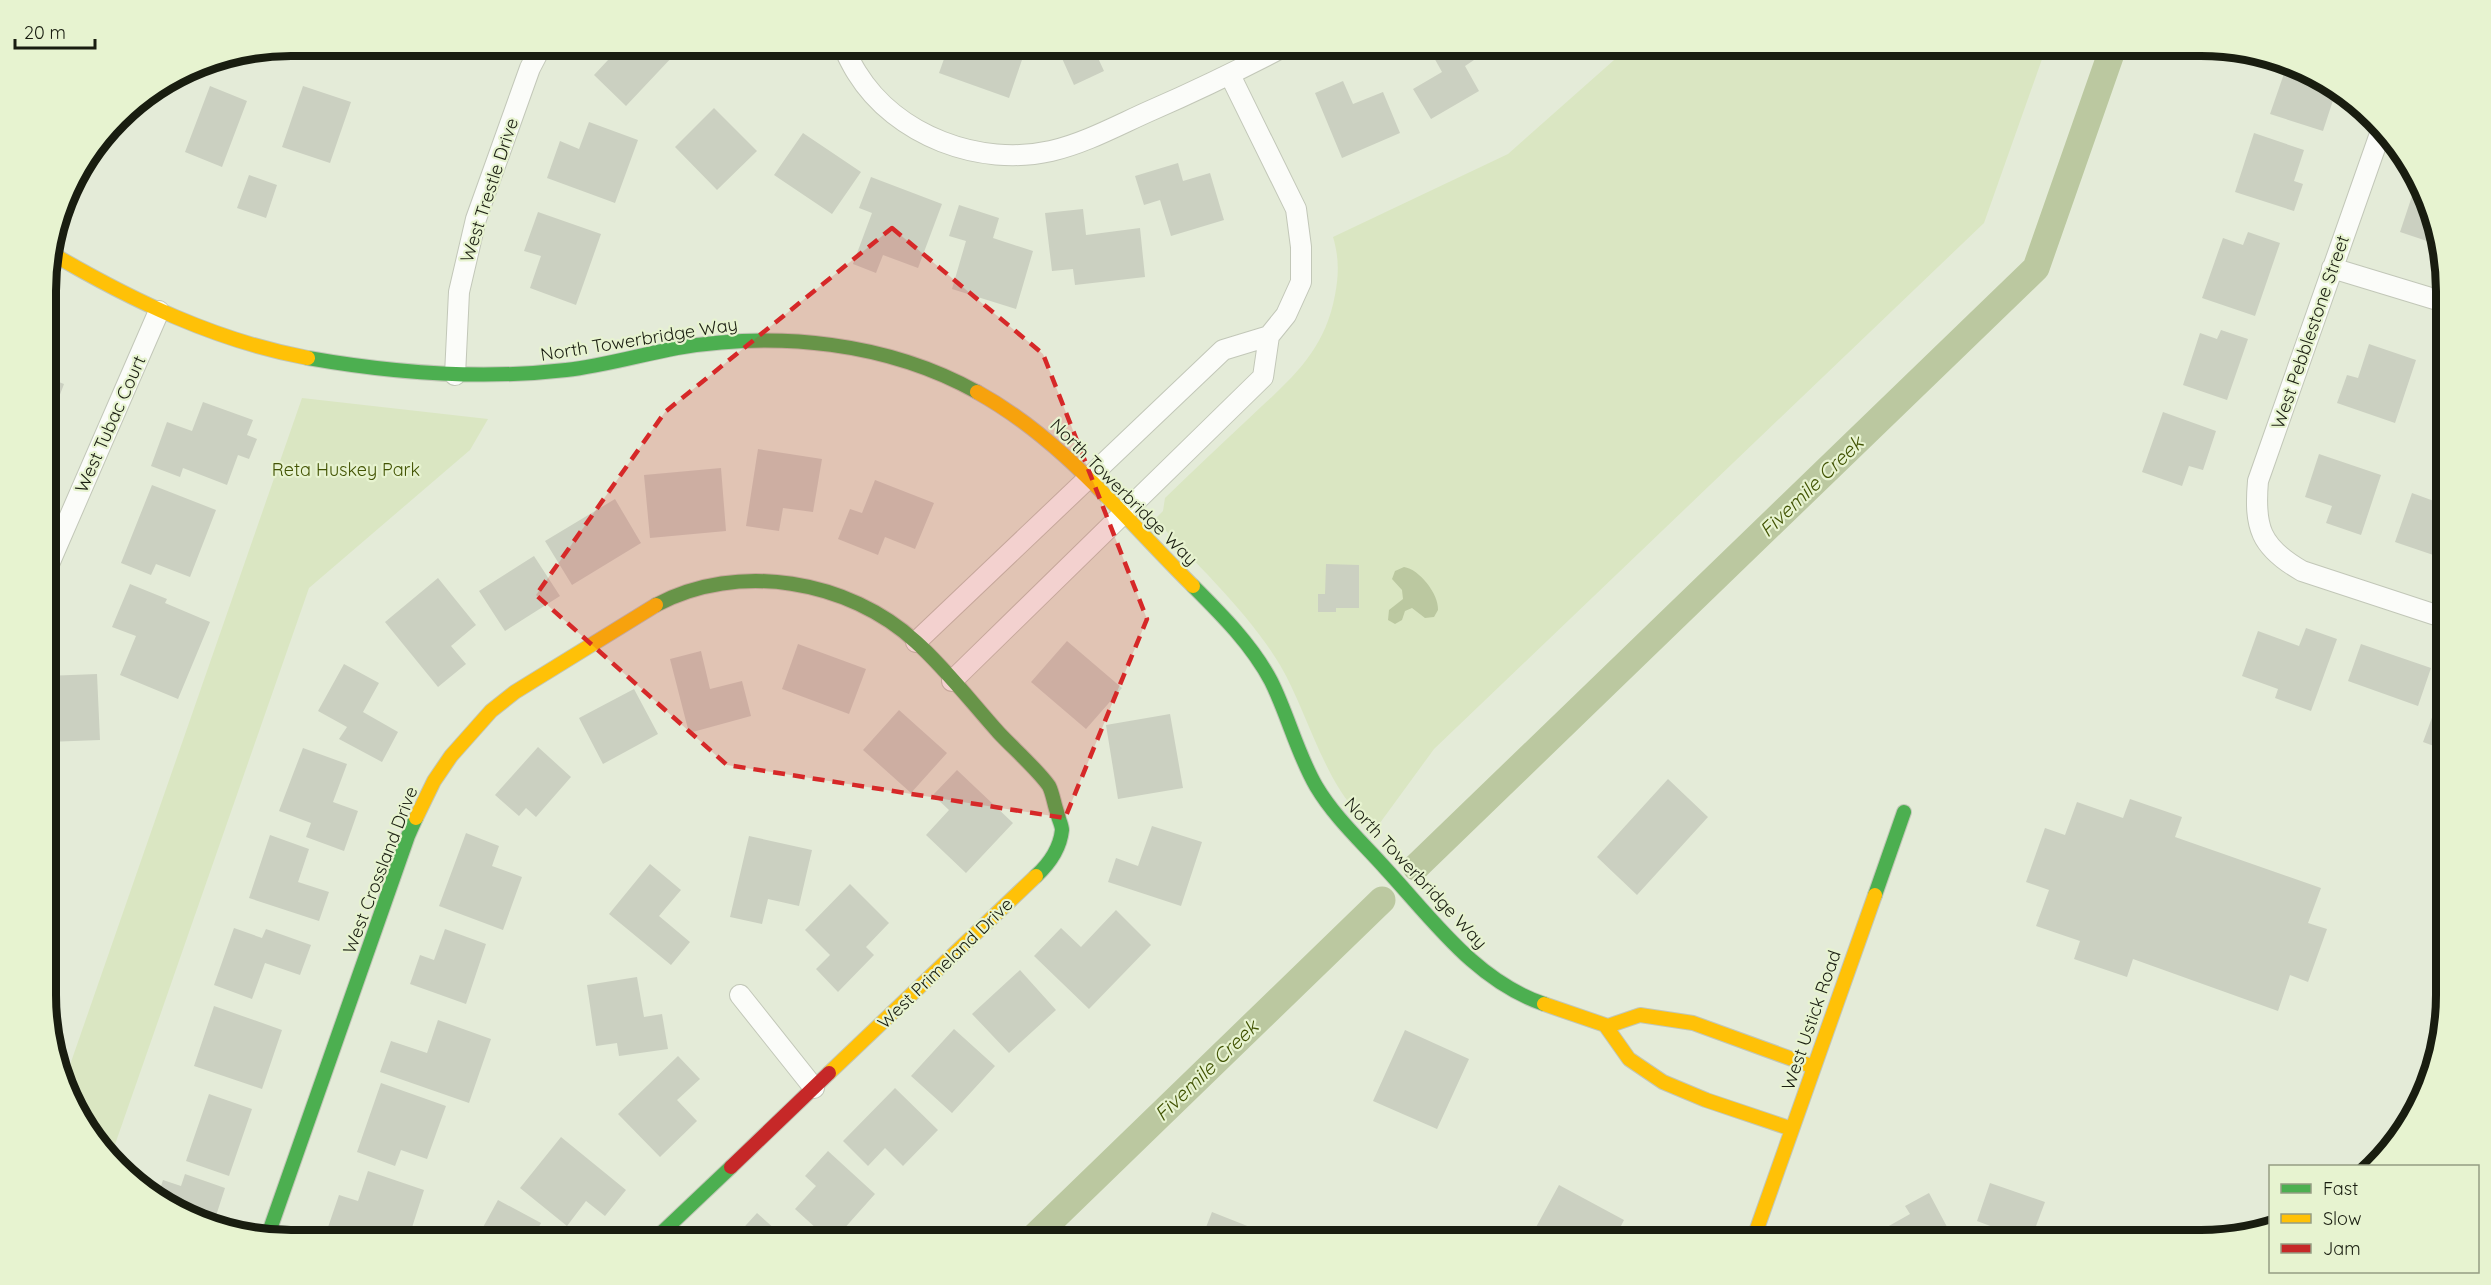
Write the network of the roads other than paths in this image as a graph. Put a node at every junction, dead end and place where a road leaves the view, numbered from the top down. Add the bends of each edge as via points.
1 (536, 56) edge
2 (848, 56) edge
3 (1266, 56) edge
4 (1230, 75) junction
5 (2379, 137) edge
6 (58, 257) edge
7 (2332, 268) junction
8 (2436, 300) edge
9 (159, 311) junction
10 (1269, 336) junction
11 (455, 375) junction
12 (1089, 477) junction
13 (1123, 514) junction
14 (56, 548) edge
15 (2436, 615) edge
16 (916, 642) junction
17 (952, 681) junction
18 (1904, 812) dead end
19 (1062, 829) joint
20 (740, 995) dead end
21 (1608, 1026) junction
22 (1814, 1067) junction
23 (814, 1088) junction
24 (1792, 1129) junction
25 (270, 1228) edge
26 (665, 1230) edge
27 (1757, 1230) edge

1 - 11 street, West Trestle Drive via 476,219 459,292
2 - 4 street via 864,83 885,106 914,128 942,142 980,153 1012,156 1051,151 1088,139
3 - 4 street
4 - 10 street via 1296,210 1301,282 1286,315
5 - 7 street, West Pebblestone Street
6 - 9 street, North Towerbridge Way
7 - 8 street
7 - 15 street, West Pebblestone Street via 2258,481 2256,511 2264,538 2281,559 2302,571
9 - 11 street, North Towerbridge Way via 274,351 381,370
9 - 14 street, West Tubac Court
10 - 12 street via 1223,350
10 - 13 street via 1263,377
11 - 12 street, North Towerbridge Way via 567,370 725,341 772,339 850,347 933,371 996,402 1049,438
12 - 13 street, North Towerbridge Way
12 - 16 street
13 - 17 street
13 - 21 street, North Towerbridge Way via 1241,636 1274,686 1324,800 1469,959 1517,994
16 - 17 street, West Crossland Drive
16 - 25 street, West Crossland Drive via 884,617 823,590 790,583 723,584 658,603 524,686 491,711 451,756 420,808
17 - 19 street, West Crossland Drive via 1049,787
18 - 22 street, West Ustick Road
19 - 23 street, West Primeland Drive via 1052,861
20 - 23 street
21 - 22 street via 1640,1015 1693,1023
21 - 24 street via 1626,1057 1671,1087
22 - 24 street, West Ustick Road
23 - 26 street, West Primeland Drive
24 - 27 street, West Ustick Road

